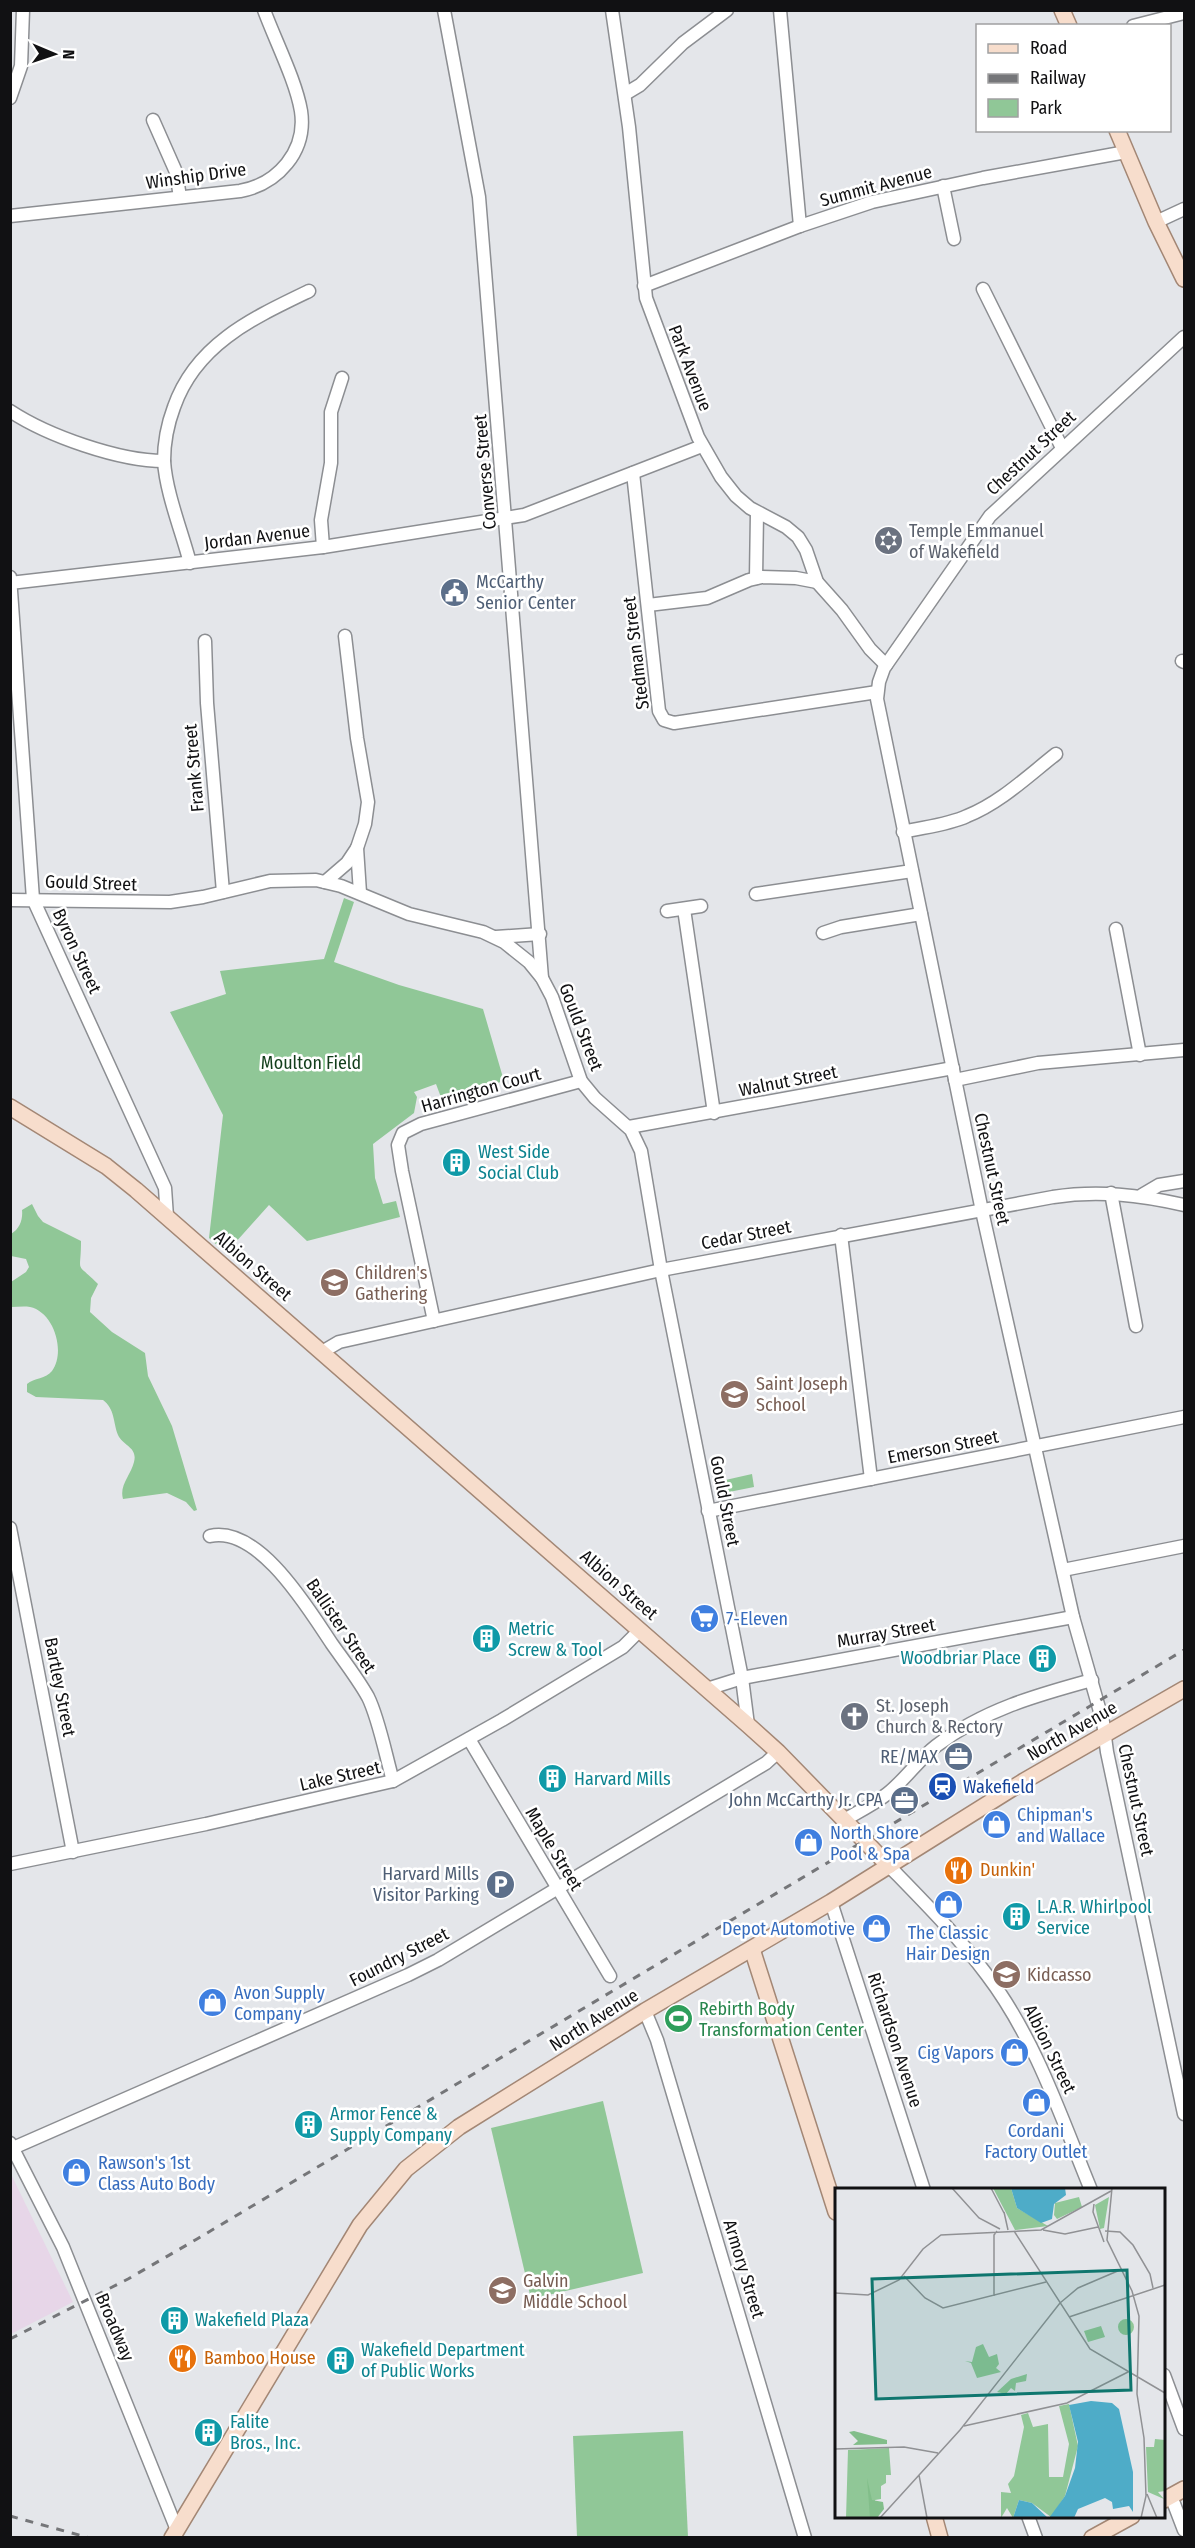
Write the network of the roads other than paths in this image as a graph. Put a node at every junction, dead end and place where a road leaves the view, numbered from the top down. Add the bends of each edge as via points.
1 (23, 10) edge
2 (264, 10) edge
3 (444, 10) edge
4 (612, 10) edge
5 (727, 10) edge
6 (780, 10) edge
7 (1062, 10) edge
8 (1185, 13) edge
9 (1068, 24) edge
10 (1141, 24) edge
11 (625, 94) junction
12 (10, 98) edge
13 (153, 120) dead end
14 (1118, 132) edge
15 (1126, 152) junction
16 (943, 186) junction
17 (180, 197) junction
18 (1185, 209) edge
19 (10, 216) edge
20 (1156, 222) junction
21 (800, 226) junction
22 (954, 239) dead end
23 (1185, 279) edge
24 (644, 286) junction
25 (983, 289) dead end
26 (309, 291) dead end
27 (1185, 337) edge
28 (342, 378) dead end
29 (10, 411) edge
30 (702, 446) junction
31 (1062, 448) junction
32 (165, 461) junction
33 (633, 474) junction
34 (758, 513) junction
35 (507, 517) junction
36 (323, 547) junction
37 (190, 563) junction
38 (10, 576) edge
39 (756, 578) junction
40 (817, 582) junction
41 (11, 583) edge
42 (648, 605) junction
43 (345, 636) dead end
44 (205, 641) dead end
45 (886, 665) junction
46 (877, 692) junction
47 (1056, 754) dead end
48 (903, 832) junction
49 (357, 848) junction
50 (912, 871) junction
51 (325, 882) junction
52 (223, 892) junction
53 (360, 893) junction
54 (756, 894) dead end
55 (33, 899) junction
56 (10, 900) edge
57 (701, 906) dead end
58 (684, 909) junction
59 (667, 911) dead end
60 (921, 914) junction
61 (1116, 929) dead end
62 (823, 933) dead end
63 (540, 934) junction
64 (495, 937) junction
65 (542, 978) junction
66 (1185, 1050) edge
67 (1140, 1055) junction
68 (954, 1074) junction
69 (581, 1081) junction
70 (10, 1107) edge
71 (714, 1113) junction
72 (629, 1127) junction
73 (1185, 1181) edge
74 (1111, 1193) junction
75 (1142, 1195) junction
76 (1185, 1205) edge
77 (982, 1211) junction
78 (167, 1217) junction
79 (841, 1235) junction
80 (661, 1270) junction
81 (434, 1321) junction
82 (1136, 1326) dead end
83 (322, 1352) junction
84 (1185, 1417) edge
85 (1035, 1447) junction
86 (872, 1479) junction
87 (708, 1511) junction
88 (10, 1528) edge
89 (210, 1536) dead end
90 (1185, 1546) edge
91 (1062, 1570) junction
92 (1073, 1617) junction
93 (640, 1630) junction
94 (742, 1678) junction
95 (1092, 1680) junction
96 (707, 1689) junction
97 (1185, 1689) edge
98 (748, 1725) junction
99 (1104, 1736) junction
100 (469, 1739) junction
101 (778, 1752) junction
102 (393, 1782) junction
103 (844, 1820) junction
104 (73, 1852) junction
105 (10, 1864) edge
106 (888, 1866) junction
107 (556, 1887) junction
108 (831, 1902) junction
109 (752, 1949) junction
110 (610, 1976) dead end
111 (645, 2012) junction
112 (1185, 2114) edge
113 (12, 2146) edge
114 (923, 2188) edge
115 (1089, 2188) edge
116 (835, 2206) edge
117 (1165, 2378) edge
118 (1185, 2429) edge
119 (1173, 2495) edge
120 (934, 2518) edge
121 (1028, 2518) edge
122 (1130, 2518) edge
123 (1185, 2530) edge
124 (174, 2534) edge
125 (805, 2538) edge
126 (940, 2538) edge
127 (1036, 2538) edge
128 (1092, 2538) edge

1 - 12 street via 21,66
2 - 17 street, Winship Drive via 299,105 301,128 295,151 282,171 263,184 240,191
3 - 35 street, Converse Street via 479,197
4 - 11 street, Park Avenue
5 - 11 street
6 - 21 street
7 - 9 main road
8 - 10 street
11 - 24 street, Park Avenue
13 - 17 street via 176,172
14 - 15 main road
15 - 16 street, Summit Avenue
15 - 20 main road
16 - 21 street, Summit Avenue via 872,202
16 - 22 street
17 - 19 street, Winship Drive
18 - 20 street
20 - 23 main road
21 - 24 street, Summit Avenue
24 - 30 street, Park Avenue via 652,317
25 - 31 street
26 - 32 street via 237,328 195,365 171,414
27 - 31 street, Chestnut Street
28 - 36 street via 332,407 331,464 321,520
29 - 32 street via 100,450
30 - 33 street, Jordan Avenue
30 - 34 street, Park Avenue via 730,490
31 - 45 street, Chestnut Street via 982,526
32 - 37 street
33 - 35 street, Jordan Avenue via 527,514
33 - 42 street, Stedman Street
34 - 39 street
34 - 40 street, Park Avenue via 798,537
35 - 36 street, Jordan Avenue
35 - 63 street, Converse Street
36 - 37 street, Jordan Avenue
37 - 41 street, Jordan Avenue
38 - 41 street, Byron Street
39 - 40 street
39 - 42 street via 707,598
40 - 45 street, Park Avenue
41 - 55 street, Byron Street
42 - 46 street, Stedman Street via 659,711 667,721
43 - 49 street via 368,802
44 - 52 street, Frank Street
45 - 46 street, Chestnut Street
46 - 48 street, Chestnut Street via 879,720
47 - 48 street via 974,813
48 - 50 street, Chestnut Street
49 - 51 street
49 - 53 street
50 - 54 street
50 - 60 street, Chestnut Street
51 - 52 street, Gould Street via 276,880
51 - 53 street, Gould Street
52 - 55 street, Gould Street via 160,903
53 - 64 street, Gould Street via 403,912
55 - 56 street, Gould Street
55 - 78 street, Byron Street via 164,1186
57 - 58 street
58 - 59 street
58 - 71 street
60 - 62 street
60 - 68 street, Chestnut Street
61 - 67 street
63 - 64 street
63 - 65 street, Converse Street
64 - 65 street, Gould Street via 522,956
65 - 69 street, Gould Street
66 - 67 street, Walnut Street
67 - 68 street, Walnut Street
68 - 71 street, Walnut Street
68 - 77 street, Chestnut Street
69 - 72 street, Gould Street
69 - 81 street, Harrington Court via 421,1124 403,1133 398,1145
70 - 78 main road, Albion Street via 106,1166
71 - 72 street, Walnut Street
72 - 80 street, Gould Street via 642,1158
73 - 75 street via 1159,1185
74 - 75 street, Cedar Street
74 - 77 street, Cedar Street via 1063,1196
74 - 82 street
75 - 76 street, Cedar Street
77 - 79 street, Cedar Street
77 - 85 street, Chestnut Street
78 - 83 main road, Albion Street
79 - 80 street, Cedar Street
79 - 86 street
80 - 81 street, Cedar Street
80 - 87 street, Gould Street
81 - 83 street, Cedar Street via 339,1342
83 - 93 main road, Albion Street
84 - 85 street, Emerson Street
85 - 86 street, Emerson Street
85 - 91 street, Chestnut Street
86 - 87 street, Emerson Street
87 - 94 street, Gould Street
88 - 104 street, Bartley Street
89 - 102 street, Ballister Street via 242,1541 278,1568 291,1584 368,1697
90 - 91 street
91 - 92 street, Chestnut Street
92 - 94 street, Murray Street
92 - 95 street, Chestnut Street
93 - 96 main road, Albion Street
93 - 100 street, Lake Street via 623,1647
94 - 96 street, Murray Street
94 - 98 street, Gould Street
95 - 99 street, Chestnut Street
95 - 103 street via 1024,1699 978,1720 920,1759 888,1793
96 - 98 main road, Albion Street
97 - 99 main road, North Avenue
98 - 101 main road, Albion Street
99 - 106 main road, North Avenue
99 - 112 street, Chestnut Street
100 - 102 street, Lake Street
100 - 107 street, Maple Street
101 - 103 main road, Albion Street
101 - 107 street, Foundry Street via 766,1763
102 - 104 street, Lake Street
103 - 106 main road, Albion Street
104 - 105 street, Lake Street
106 - 108 main road, North Avenue
106 - 115 street, Albion Street via 950,1931 1002,1997 1044,2076
107 - 110 street, Maple Street
107 - 113 street, Foundry Street via 408,1975
108 - 109 main road, North Avenue
108 - 114 street, Richardson Avenue
109 - 111 main road, North Avenue
109 - 116 main road
111 - 124 main road, North Avenue via 459,2127 389,2188 357,2229
111 - 125 street, Armory Street via 657,2040
113 - 124 street, Broadway via 63,2247
117 - 118 street
119 - 123 street
120 - 126 main road
121 - 127 street
122 - 128 main road

